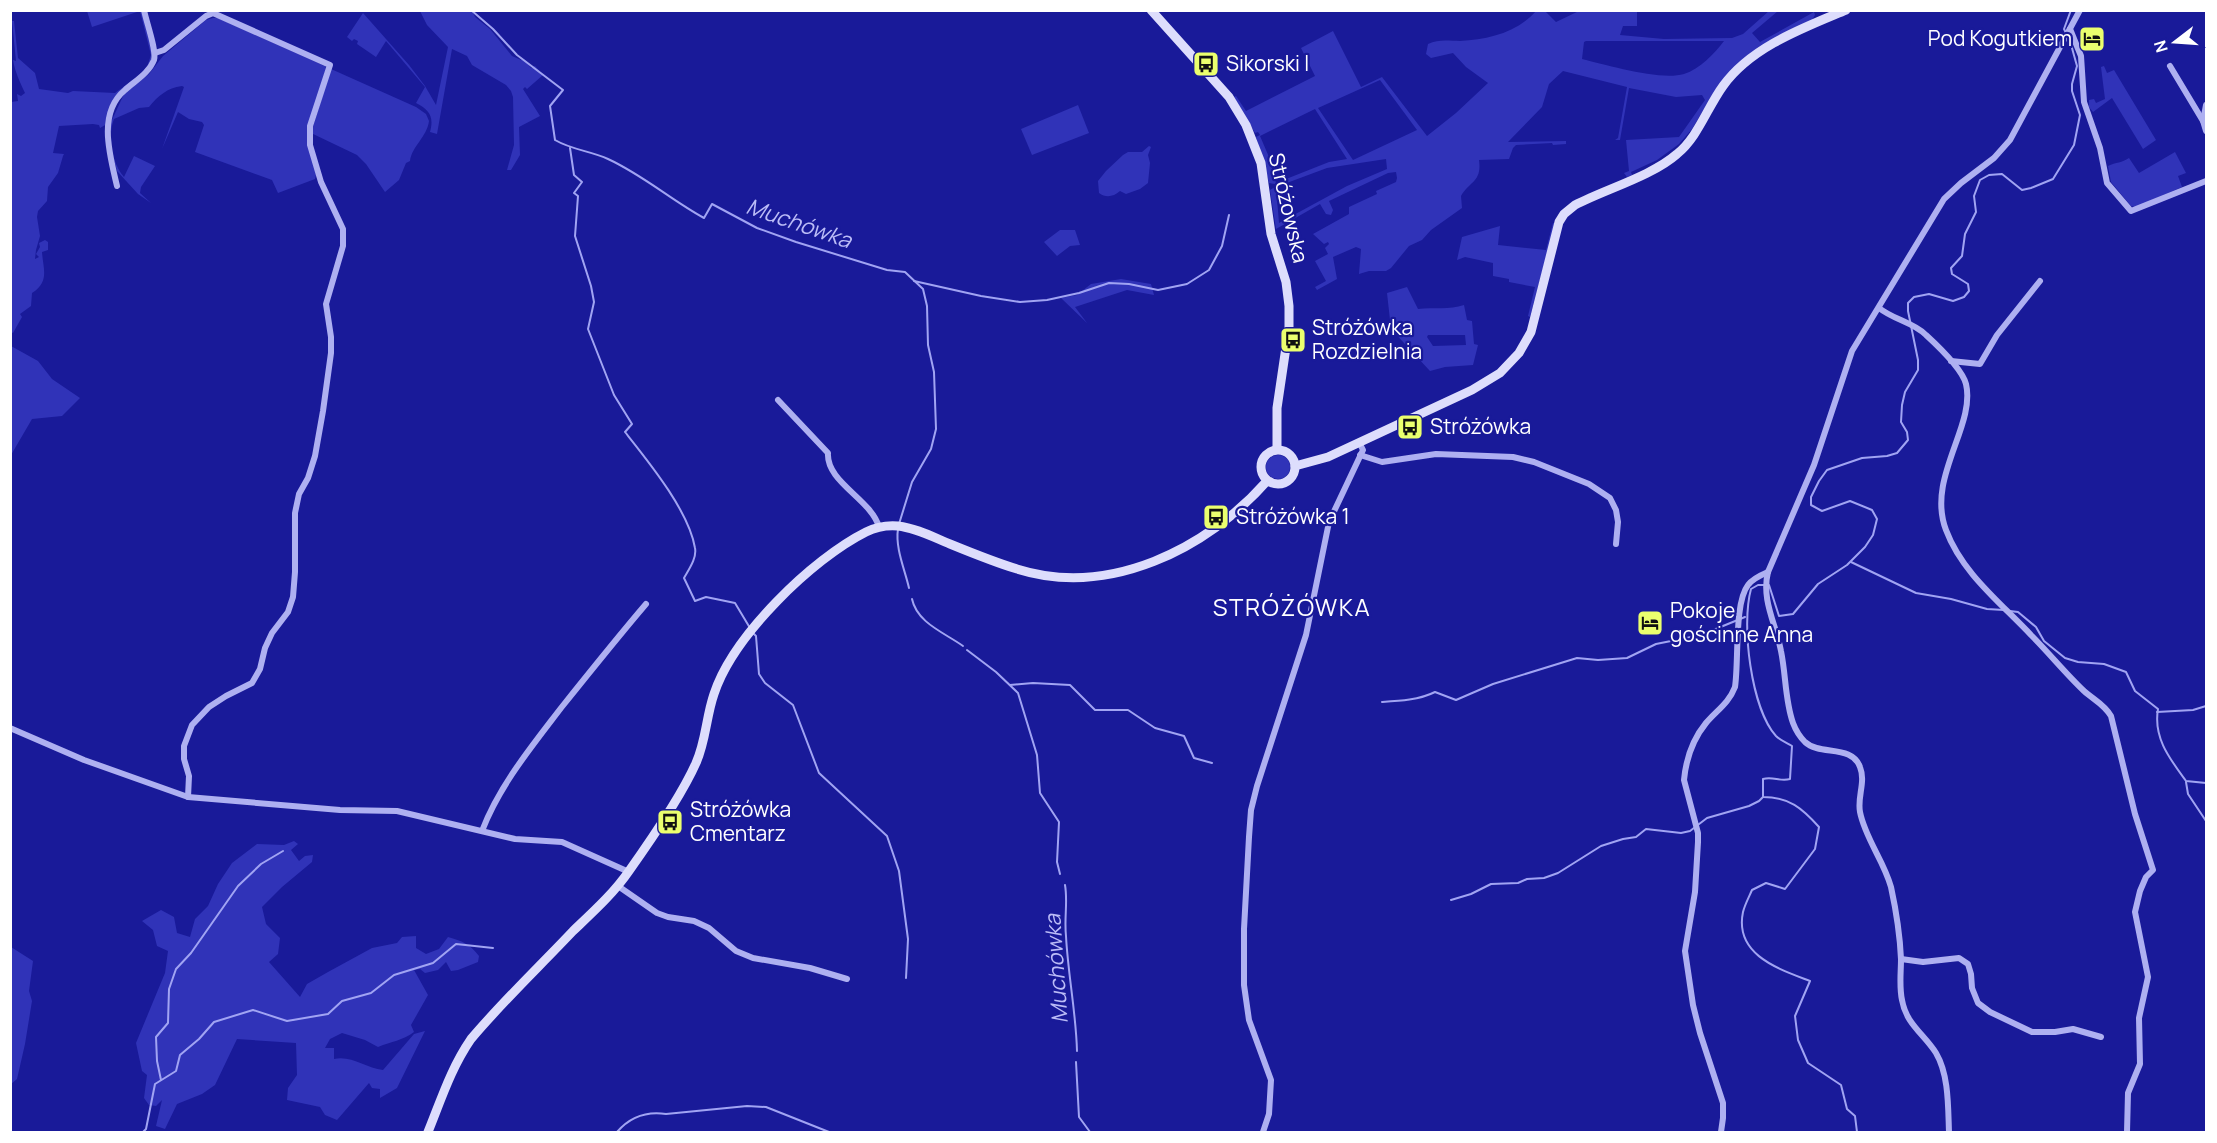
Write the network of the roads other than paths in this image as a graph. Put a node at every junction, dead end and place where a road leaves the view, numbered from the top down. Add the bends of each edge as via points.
1 (144, 10) edge
2 (1151, 10) edge
3 (1846, 10) edge
4 (2080, 10) edge
5 (2068, 34) junction
6 (155, 53) junction
7 (2170, 66) dead end
8 (2206, 105) edge
9 (2203, 122) junction
10 (2206, 131) edge
11 (2206, 181) edge
12 (117, 186) dead end
13 (2040, 281) dead end
14 (1879, 308) junction
15 (1951, 361) junction
16 (778, 400) dead end
17 (1359, 442) junction
18 (1277, 449) junction
19 (1360, 454) junction
20 (1295, 466) junction
21 (1268, 481) junction
22 (879, 527) junction
23 (1616, 544) dead end
24 (1768, 572) junction
25 (646, 604) dead end
26 (10, 728) edge
27 (188, 797) junction
28 (482, 831) junction
29 (629, 872) junction
30 (618, 886) junction
31 (1901, 959) junction
32 (847, 979) dead end
33 (2101, 1036) dead end
34 (428, 1132) edge
35 (1263, 1132) edge
36 (1720, 1132) edge
37 (1949, 1132) edge
38 (2127, 1132) edge

1 - 6 street
2 - 18 main road, Stróżowska via 1229,97 1246,125 1261,163 1289,306 1279,387
3 - 17 main road via 1773,44 1738,69 1724,84 1690,140 1672,158 1564,214 1531,332 1519,353 1500,373
4 - 5 street
5 - 11 street via 2081,56 2084,102 2102,154 2107,183 2131,211
5 - 14 street via 2010,140 1944,199
6 - 12 street via 145,74 118,95 109,118 107,136
6 - 27 street via 213,13 330,65 310,126 310,145 321,182 344,229 326,304 331,353 324,411 315,456 295,513 295,572 288,612 272,633 252,683 209,707 192,725 184,746
7 - 9 street
8 - 9 street
9 - 10 street
13 - 15 street via 1997,335 1980,364
14 - 15 street via 1919,329
14 - 24 street via 1852,351 1814,465
15 - 38 street via 1966,383 1968,401 1945,473 1943,520 1951,540 1985,591 2111,716 2153,870 2146,876 2135,912 2148,977 2139,1018 2140,1064 2128,1093
16 - 22 street via 828,453 831,470
17 - 19 street via 1363,450
17 - 20 main road via 1328,457
18 - 20 main road via 1290,454
18 - 21 main road via 1261,462
19 - 23 street via 1382,462 1436,454 1513,457 1534,462 1589,484 1610,498 1618,522
19 - 35 street via 1329,522 1306,635 1251,810 1244,985 1249,1020 1271,1080 1269,1114
20 - 21 main road via 1286,482
21 - 22 main road via 1237,512 1187,547 1149,564 1109,573 1040,575 899,526
22 - 29 main road via 856,538 800,580 735,653 714,693 696,763
24 - 31 street via 1766,600 1781,649 1790,714 1797,733 1808,744 1846,754 1859,764 1860,813 1890,884
24 - 36 street via 1748,584 1743,594 1731,698 1705,724 1689,754 1684,780 1697,831 1698,855 1685,951 1693,1005 1723,1103
25 - 28 street via 528,750 496,799
26 - 27 street via 84,760
27 - 28 street via 397,811
28 - 29 street via 515,839 562,842
29 - 30 main road
30 - 32 street via 657,912 709,928 736,951 753,958
30 - 34 main road via 471,1039 454,1067
31 - 33 street via 1923,962 1959,958 1968,964 1978,1003 1990,1012 2032,1032 2073,1029
31 - 37 street via 1905,1011 1942,1066

